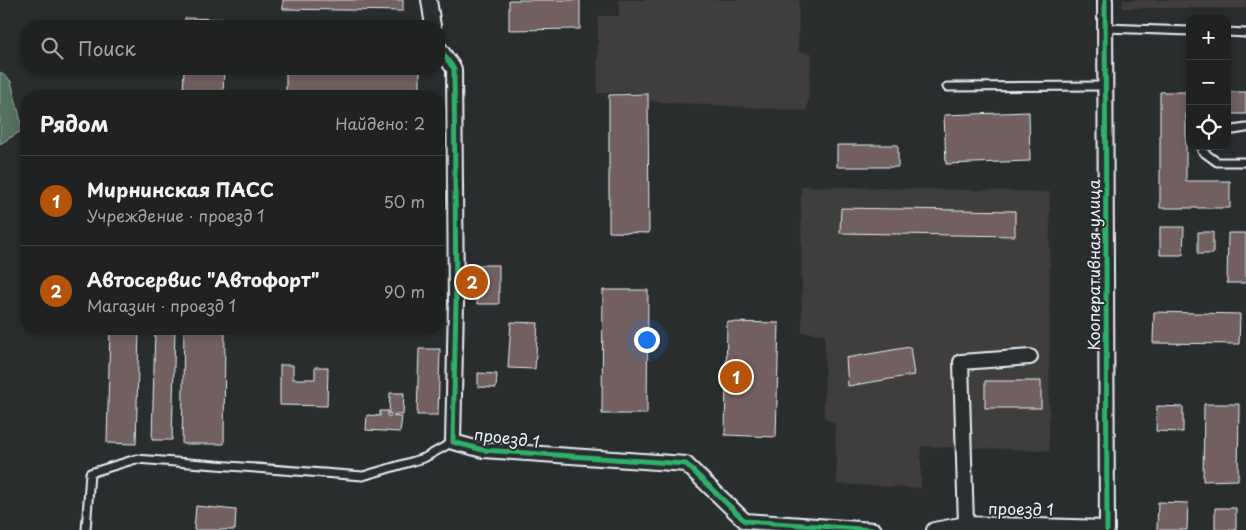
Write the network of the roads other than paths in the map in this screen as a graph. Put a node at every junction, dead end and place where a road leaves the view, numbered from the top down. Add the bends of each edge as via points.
1 (429, 0) edge
2 (1105, 0) edge
3 (431, 20) edge
4 (1105, 28) junction
5 (1186, 31) edge
6 (1231, 32) edge
7 (1246, 32) edge
8 (445, 56) edge
9 (1105, 86) junction
10 (947, 87) dead end
11 (1246, 128) edge
12 (1231, 130) edge
13 (1202, 150) edge
14 (1246, 162) edge
15 (1030, 357) dead end
16 (453, 442) junction
17 (966, 524) junction
18 (1106, 529) edge
19 (86, 530) edge
20 (874, 530) edge
21 (934, 530) edge

1 - 3 street
2 - 4 street, Кооперативная улица
4 - 5 lane
4 - 9 street, Кооперативная улица
6 - 7 lane
8 - 16 street, проезд 1 via 454,69 456,302
9 - 10 lane
9 - 18 street, Кооперативная улица
11 - 12 lane
13 - 14 lane via 1217,162
15 - 17 street via 961,362
16 - 19 lane via 424,458 363,476 136,459 90,473
16 - 20 street, проезд 1 via 483,450 686,464 745,521
17 - 18 street, проезд 1
17 - 21 street, проезд 1

